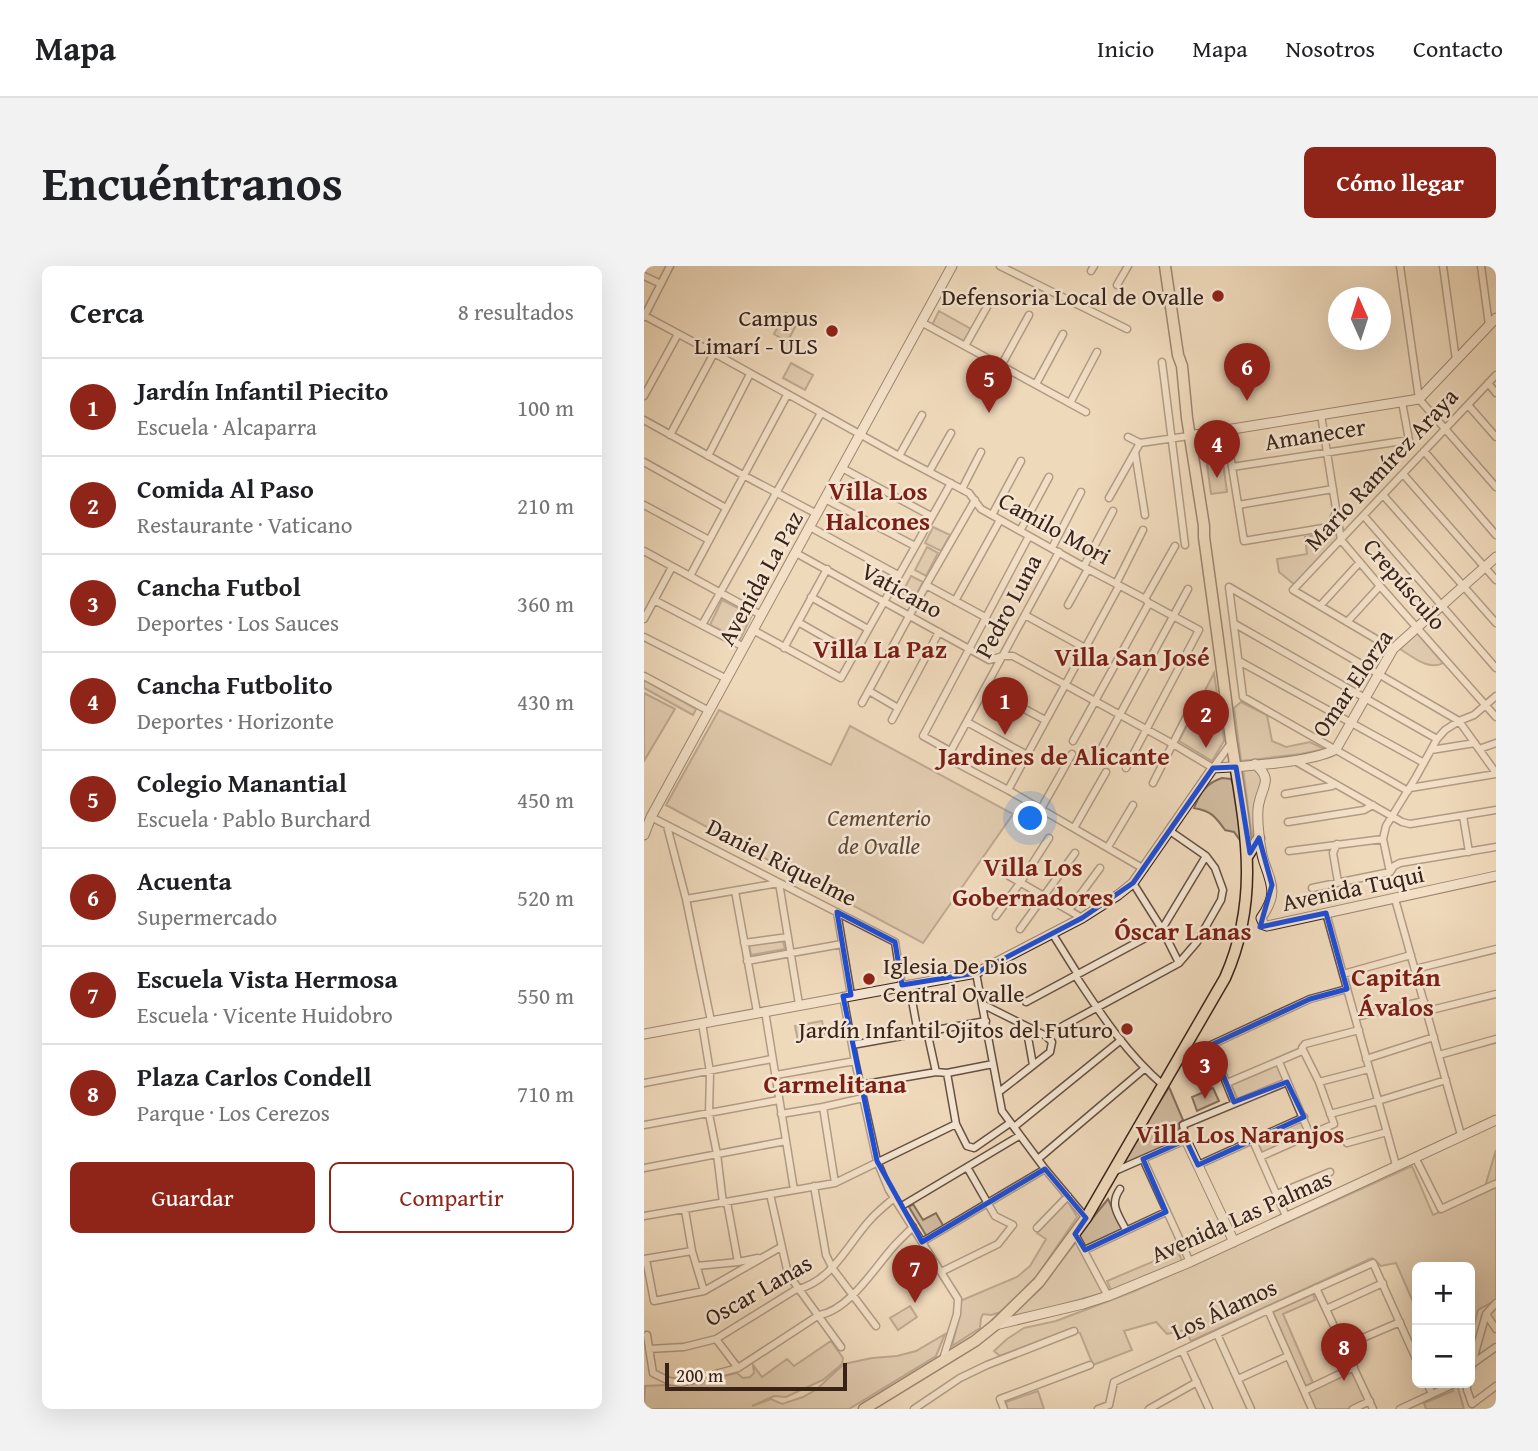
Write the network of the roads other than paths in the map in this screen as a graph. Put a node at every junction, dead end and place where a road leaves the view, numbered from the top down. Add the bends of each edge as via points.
1 (670, 266) edge
2 (952, 266) edge
3 (1000, 266) edge
4 (1128, 266) edge
5 (1165, 266) edge
6 (1400, 266) edge
7 (1443, 266) edge
8 (1481, 266) edge
9 (644, 276) edge
10 (661, 284) junction
11 (1117, 285) dead end
12 (993, 296) dead end
13 (1029, 315) dead end
14 (644, 317) edge
15 (1493, 321) edge
16 (921, 322) junction
17 (1126, 330) dead end
18 (678, 334) junction
19 (1063, 334) dead end
20 (965, 346) junction
21 (1097, 352) dead end
22 (714, 353) junction
23 (1456, 360) junction
24 (1162, 362) dead end
25 (1001, 366) junction
26 (750, 374) junction
27 (1496, 374) edge
28 (1488, 383) junction
29 (1036, 384) junction
30 (1496, 393) edge
31 (787, 395) junction
32 (644, 396) edge
33 (1419, 399) junction
34 (1402, 402) junction
35 (1070, 403) junction
36 (1468, 405) junction
37 (1086, 412) dead end
38 (821, 413) junction
39 (922, 415) dead end
40 (1321, 415) junction
41 (644, 420) edge
42 (1446, 429) junction
43 (1226, 430) junction
44 (951, 432) dead end
45 (670, 435) junction
46 (860, 435) junction
47 (1187, 436) junction
48 (1128, 437) dead end
49 (1496, 437) edge
50 (1172, 438) junction
51 (1140, 443) junction
52 (981, 452) dead end
53 (1135, 452) junction
54 (1327, 452) junction
55 (1424, 452) junction
56 (708, 456) junction
57 (899, 456) junction
58 (1021, 461) dead end
59 (644, 462) edge
60 (1232, 467) junction
61 (842, 468) junction
62 (929, 472) junction
63 (1403, 474) junction
64 (743, 475) junction
65 (1049, 477) dead end
66 (951, 483) junction
67 (1496, 487) edge
68 (962, 489) junction
69 (1334, 489) junction
70 (1081, 492) dead end
71 (776, 493) junction
72 (1383, 495) junction
73 (1109, 498) dead end
74 (825, 499) junction
75 (975, 500) junction
76 (644, 505) edge
77 (1238, 505) junction
78 (726, 508) junction
79 (1113, 511) dead end
80 (1337, 511) junction
81 (817, 514) junction
82 (992, 515) junction
83 (1145, 515) dead end
84 (932, 516) junction
85 (1364, 516) junction
86 (1000, 520) junction
87 (810, 527) junction
88 (1143, 530) dead end
89 (1020, 531) junction
90 (1496, 535) edge
91 (1029, 536) junction
92 (709, 540) junction
93 (1341, 540) junction
94 (1185, 545) dead end
95 (915, 546) junction
96 (1175, 546) dead end
97 (1055, 550) junction
98 (644, 551) edge
99 (796, 553) junction
100 (1496, 557) edge
101 (1360, 562) junction
102 (672, 566) junction
103 (1485, 566) junction
104 (1086, 568) junction
105 (827, 569) junction
106 (898, 575) junction
107 (690, 576) junction
108 (1496, 580) edge
109 (926, 585) junction
110 (1118, 585) junction
111 (1464, 585) junction
112 (1380, 586) junction
113 (1188, 590) dead end
114 (720, 592) junction
115 (811, 597) junction
116 (654, 600) junction
117 (955, 601) junction
118 (1147, 601) junction
119 (884, 602) junction
120 (1068, 605) dead end
121 (1441, 605) junction
122 (1320, 606) junction
123 (761, 615) junction
124 (1025, 615) junction
125 (909, 616) junction
126 (1173, 616) junction
127 (985, 617) junction
128 (644, 619) edge
129 (798, 622) junction
130 (1347, 622) junction
131 (1496, 622) edge
132 (1235, 624) junction
133 (702, 625) junction
134 (1416, 627) junction
135 (868, 629) junction
136 (753, 630) junction
137 (939, 632) junction
138 (644, 637) edge
139 (744, 647) junction
140 (784, 648) junction
141 (968, 648) junction
142 (1085, 648) junction
143 (1393, 649) junction
144 (854, 654) junction
145 (1003, 656) junction
146 (1240, 661) junction
147 (1496, 668) edge
148 (1379, 674) junction
149 (644, 676) edge
150 (727, 679) junction
151 (1066, 684) junction
152 (986, 688) junction
153 (869, 691) junction
154 (1496, 696) edge
155 (1365, 699) junction
156 (1095, 700) junction
157 (1194, 702) dead end
158 (862, 703) dead end
159 (1486, 705) junction
160 (898, 708) junction
161 (709, 711) junction
162 (1120, 714) junction
163 (1495, 715) edge
164 (892, 720) dead end
165 (1045, 720) junction
166 (1459, 721) junction
167 (967, 722) junction
168 (1352, 723) junction
169 (1147, 729) junction
170 (1437, 739) junction
171 (1073, 741) dead end
172 (1232, 742) junction
173 (1496, 743) edge
174 (1173, 744) junction
175 (1477, 746) junction
176 (1336, 749) junction
177 (1431, 750) junction
178 (950, 751) junction
179 (1099, 753) dead end
180 (1072, 754) dead end
181 (1027, 755) junction
182 (1294, 760) junction
183 (1424, 763) junction
184 (1255, 764) junction
185 (1236, 767) junction
186 (1126, 768) dead end
187 (1213, 768) junction
188 (1105, 772) dead end
189 (1496, 774) edge
190 (1153, 783) dead end
191 (1335, 784) junction
192 (1409, 789) junction
193 (1008, 790) junction
194 (1285, 793) dead end
195 (1133, 805) dead end
196 (1373, 805) junction
197 (1041, 809) junction
198 (1496, 810) edge
199 (1392, 816) junction
200 (1463, 816) junction
201 (650, 817) junction
202 (1288, 822) dead end
203 (667, 826) junction
204 (1074, 828) junction
205 (644, 830) edge
206 (1170, 831) junction
207 (1048, 838) dead end
208 (1259, 838) junction
209 (1383, 839) junction
210 (1337, 844) junction
211 (1108, 847) junction
212 (1496, 847) edge
213 (1289, 851) dead end
214 (1469, 852) junction
215 (1076, 853) dead end
216 (1206, 856) junction
217 (1247, 858) junction
218 (1100, 868) dead end
219 (1144, 869) junction
220 (1390, 872) junction
221 (1009, 876) dead end
222 (1496, 876) edge
223 (1338, 882) junction
224 (779, 883) junction
225 (1020, 883) junction
226 (1133, 883) junction
227 (1312, 888) dead end
228 (735, 891) junction
229 (1044, 896) junction
230 (686, 899) junction
231 (1395, 899) junction
232 (1069, 910) junction
233 (837, 912) junction
234 (1326, 913) junction
235 (996, 916) dead end
236 (1082, 918) junction
237 (1020, 929) dead end
238 (1162, 929) junction
239 (1052, 933) junction
240 (788, 937) junction
241 (744, 943) junction
242 (842, 944) junction
243 (1496, 948) edge
244 (791, 953) junction
245 (1411, 955) junction
246 (747, 961) junction
247 (1179, 963) junction
248 (1415, 969) junction
249 (976, 972) junction
250 (1077, 973) junction
251 (1343, 974) junction
252 (906, 985) junction
253 (1348, 989) junction
254 (1496, 994) edge
255 (847, 996) junction
256 (1424, 1001) junction
257 (1026, 1002) dead end
258 (799, 1004) junction
259 (982, 1004) junction
260 (1097, 1008) junction
261 (761, 1012) junction
262 (1427, 1012) junction
263 (1355, 1017) junction
264 (986, 1021) junction
265 (706, 1022) junction
266 (1026, 1026) junction
267 (1063, 1026) dead end
268 (1359, 1030) junction
269 (927, 1031) junction
270 (918, 1033) junction
271 (644, 1034) edge
272 (1434, 1037) junction
273 (1496, 1039) edge
274 (1121, 1040) junction
275 (852, 1045) junction
276 (1302, 1049) junction
277 (1439, 1055) junction
278 (772, 1059) junction
279 (1366, 1059) junction
280 (855, 1061) junction
281 (1279, 1062) junction
282 (993, 1064) junction
283 (1033, 1065) junction
284 (1144, 1069) junction
285 (1369, 1069) junction
286 (710, 1072) junction
287 (936, 1072) junction
288 (947, 1073) junction
289 (776, 1075) junction
290 (1446, 1080) junction
291 (1287, 1082) junction
292 (1319, 1082) junction
293 (644, 1083) edge
294 (1227, 1083) junction
295 (1163, 1085) junction
296 (860, 1086) junction
297 (999, 1092) junction
298 (863, 1098) junction
299 (779, 1100) junction
300 (1378, 1101) junction
301 (1234, 1102) junction
302 (823, 1107) junction
303 (709, 1114) junction
304 (782, 1114) junction
305 (1330, 1114) junction
306 (1304, 1117) junction
307 (1496, 1120) edge
308 (956, 1124) junction
309 (644, 1125) edge
310 (1012, 1125) junction
311 (1387, 1132) junction
312 (1310, 1135) junction
313 (1461, 1135) junction
314 (1019, 1136) junction
315 (1186, 1140) junction
316 (786, 1141) junction
317 (1253, 1141) junction
318 (1347, 1143) dead end
319 (717, 1154) junction
320 (1261, 1157) junction
321 (1415, 1157) junction
322 (1143, 1159) junction
323 (1038, 1160) junction
324 (877, 1161) junction
325 (1198, 1165) junction
326 (1396, 1165) junction
327 (644, 1167) edge
328 (967, 1167) junction
329 (1045, 1169) junction
330 (1330, 1172) dead end
331 (1112, 1173) junction
332 (835, 1182) junction
333 (1495, 1184) edge
334 (814, 1186) junction
335 (1120, 1189) dead end
336 (794, 1190) junction
337 (770, 1194) junction
338 (1277, 1194) junction
339 (1068, 1196) junction
340 (894, 1198) junction
341 (725, 1203) junction
342 (988, 1203) junction
343 (900, 1207) junction
344 (685, 1210) junction
345 (1166, 1212) junction
346 (644, 1216) edge
347 (1286, 1216) junction
348 (1086, 1218) junction
349 (913, 1227) junction
350 (1037, 1228) dead end
351 (1126, 1230) junction
352 (1075, 1234) junction
353 (922, 1242) junction
354 (1234, 1242) junction
355 (782, 1247) junction
356 (1085, 1250) junction
357 (692, 1251) junction
358 (767, 1256) junction
359 (645, 1259) edge
360 (738, 1262) junction
361 (1190, 1262) junction
362 (697, 1266) junction
363 (833, 1269) junction
364 (941, 1272) junction
365 (1383, 1283) junction
366 (1317, 1288) junction
367 (800, 1289) junction
368 (704, 1292) junction
369 (854, 1296) junction
370 (1108, 1296) junction
371 (1496, 1303) edge
372 (1326, 1309) junction
373 (1268, 1310) junction
374 (1486, 1314) junction
375 (819, 1315) junction
376 (1400, 1322) junction
377 (995, 1325) junction
378 (876, 1326) dead end
379 (1496, 1329) edge
380 (1074, 1331) dead end
381 (1217, 1334) junction
382 (648, 1335) dead end
383 (716, 1339) junction
384 (1344, 1346) junction
385 (841, 1347) dead end
386 (1496, 1347) edge
387 (649, 1349) junction
388 (1182, 1350) junction
389 (1412, 1350) edge
390 (1475, 1354) edge
391 (1288, 1356) junction
392 (943, 1359) junction
393 (1090, 1365) dead end
394 (1475, 1365) edge
395 (1354, 1367) junction
396 (738, 1368) junction
397 (1238, 1378) junction
398 (1197, 1382) junction
399 (1496, 1387) edge
400 (1429, 1388) edge
401 (1445, 1388) edge
402 (1467, 1388) edge
403 (1304, 1391) junction
404 (1432, 1394) junction
405 (1370, 1401) junction
406 (1110, 1407) edge
407 (864, 1409) edge
408 (914, 1409) edge
409 (1004, 1409) edge
410 (1098, 1409) edge
411 (1149, 1409) edge
412 (1209, 1409) edge
413 (1251, 1409) edge
414 (1312, 1409) edge
415 (1353, 1409) edge
416 (1373, 1409) edge
417 (1400, 1409) edge

1 - 10 street
2 - 16 street, Avenida La Paz
3 - 17 street
4 - 11 street
5 - 47 main road via 1182,366
6 - 33 street
7 - 23 street
8 - 15 street
9 - 10 street
10 - 14 street
12 - 20 street
13 - 25 street
14 - 18 street, Camilo Mori
15 - 23 street
16 - 20 street
16 - 46 street, Avenida La Paz
18 - 22 street, Camilo Mori
18 - 32 street
19 - 29 street
20 - 25 street
21 - 35 street
22 - 26 street, Camilo Mori
22 - 45 street
23 - 33 street
24 - 50 street
25 - 29 street
26 - 31 street, Camilo Mori
26 - 56 street
27 - 28 street, Mario Ramírez Araya
28 - 30 street
28 - 36 street, Mario Ramírez Araya
29 - 35 street
31 - 38 street, Camilo Mori
31 - 64 street
33 - 34 street
33 - 42 street
34 - 40 street
34 - 54 street, Amanecer via 1409,440
35 - 37 street
36 - 42 street, Mario Ramírez Araya
36 - 49 street
38 - 46 street, Camilo Mori
38 - 71 street
39 - 57 street
40 - 43 street
40 - 54 street, Crepúsculo
41 - 45 street
42 - 55 street, Mario Ramírez Araya
42 - 67 street
43 - 47 street
43 - 60 street
44 - 62 street
45 - 56 street
46 - 57 street, Camilo Mori
46 - 61 street, Avenida La Paz
47 - 50 street
47 - 172 main road via 1204,526
48 - 51 street
50 - 51 street
50 - 94 street
51 - 53 street
52 - 68 street
53 - 73 street
53 - 83 street
54 - 60 street, Amanecer
54 - 69 street, Crepúsculo
55 - 63 street, Mario Ramírez Araya
55 - 90 street
56 - 64 street
57 - 62 street, Camilo Mori
58 - 82 street
59 - 78 street
60 - 77 street
61 - 74 street, Avenida La Paz
61 - 84 street
62 - 66 street, Camilo Mori
63 - 72 street, Mario Ramírez Araya
63 - 103 street
64 - 71 street
64 - 78 street
65 - 89 street
66 - 68 street, Camilo Mori
66 - 84 street
68 - 75 street, Camilo Mori
69 - 77 street
69 - 80 street, Crepúsculo
70 - 97 street, Pedro Luna
71 - 81 street
71 - 114 street
72 - 85 street, Mario Ramírez Araya
72 - 111 street
74 - 81 street, Avenida La Paz
74 - 95 street
75 - 82 street, Camilo Mori
75 - 109 street
76 - 92 street
77 - 80 street via 1244,541 1329,527
78 - 92 street
79 - 104 street
80 - 93 street, Crepúsculo
81 - 87 street, Avenida La Paz
82 - 86 street, Camilo Mori
84 - 95 street
85 - 93 street, Mario Ramírez Araya
85 - 121 street
86 - 89 street, Camilo Mori
86 - 117 street
87 - 99 street, Avenida La Paz
87 - 106 street
88 - 110 street
89 - 91 street, Camilo Mori
91 - 97 street, Camilo Mori
91 - 127 street
92 - 107 street
93 - 101 street, Crepúsculo
93 - 122 street, Mario Ramírez Araya via 1293,590
95 - 106 street
96 - 118 street
97 - 104 street, Camilo Mori
97 - 124 street, Pedro Luna
98 - 102 street
99 - 105 street, Vaticano
99 - 123 street, Avenida La Paz
100 - 103 street, Omar Elorza
101 - 112 street, Crepúsculo
101 - 122 street
102 - 107 street
102 - 116 street
103 - 108 street
103 - 111 street, Omar Elorza
104 - 110 street, Camilo Mori
104 - 120 street
105 - 115 street
105 - 119 street, Vaticano
106 - 119 street
107 - 114 street
109 - 117 street
109 - 125 street
110 - 118 street, Camilo Mori
110 - 142 street
111 - 121 street, Omar Elorza
111 - 131 street
112 - 130 street
112 - 134 street, Crepúsculo
113 - 126 street
114 - 123 street
114 - 133 street
115 - 129 street
115 - 135 street
116 - 128 street
116 - 133 street
117 - 127 street
118 - 126 street, Camilo Mori
118 - 156 street
119 - 125 street, Vaticano
119 - 135 street
121 - 134 street, Omar Elorza
121 - 147 street
122 - 130 street
123 - 136 street, Avenida La Paz
124 - 142 street
124 - 145 street, Pedro Luna
125 - 137 street, Vaticano
125 - 153 street
126 - 162 street
126 - 169 street, Camilo Mori via 1199,630
127 - 141 street
129 - 140 street
129 - 144 street
130 - 143 street
132 - 146 street
132 - 148 street via 1229,587
132 - 155 street
133 - 139 street
134 - 143 street, Omar Elorza
134 - 159 street, Crepúsculo
135 - 144 street
136 - 139 street, Avenida La Paz
136 - 140 street
137 - 141 street, Vaticano
137 - 160 street
138 - 150 street
139 - 150 street, Avenida La Paz
140 - 144 street via 841,678
141 - 145 street, Vaticano via 989,660
141 - 178 street via 923,736
142 - 151 street
143 - 148 street, Omar Elorza
145 - 151 street, Vaticano via 1013,656
145 - 152 street, Pedro Luna
146 - 168 street
146 - 176 street via 1243,697
148 - 155 street, Omar Elorza
148 - 166 street
149 - 161 street
150 - 161 street, Avenida La Paz
151 - 156 street, Vaticano
151 - 165 street
152 - 165 street
152 - 167 street, Pedro Luna
153 - 158 street
153 - 160 street
154 - 159 street
155 - 168 street, Omar Elorza
155 - 170 street
156 - 162 street, Vaticano
156 - 171 street
157 - 174 street
159 - 163 street, Crepúsculo
159 - 166 street
160 - 164 street
161 - 201 street, Avenida La Paz
162 - 169 street, Vaticano
162 - 179 street
165 - 181 street
166 - 170 street
166 - 175 street
167 - 178 street, Pedro Luna
167 - 181 street
168 - 176 street, Omar Elorza
168 - 183 street
169 - 174 street, Vaticano
169 - 186 street
170 - 177 street
172 - 185 main road
172 - 187 street
173 - 175 street
174 - 187 street, Vaticano
174 - 190 street
175 - 177 street
175 - 189 street
176 - 182 street, Omar Elorza
176 - 192 street
177 - 183 street
178 - 193 street via 947,758
180 - 197 street
181 - 193 street
182 - 184 street, Omar Elorza
182 - 191 street
183 - 192 street
184 - 185 street, Omar Elorza
184 - 208 street, Avenida Tuqui via 1266,780 1258,808
185 - 187 street, Omar Elorza
185 - 217 main road
187 - 206 street
188 - 204 street
189 - 192 street
191 - 194 street
191 - 196 street
192 - 199 street
193 - 197 street
195 - 211 street
196 - 199 street
196 - 202 street
197 - 204 street
198 - 200 street
199 - 200 street via 1410,824
199 - 209 street
200 - 214 street
201 - 203 street, Daniel Riquelme
201 - 205 street, Avenida La Paz
203 - 224 street, Daniel Riquelme
203 - 230 street
204 - 211 street
206 - 216 street
206 - 219 street
207 - 225 street
208 - 217 main road
208 - 234 street, Avenida Tuqui via 1272,885 1262,923 1268,926
209 - 210 street
209 - 220 street
210 - 213 street
210 - 223 street via 1333,853
211 - 219 street
212 - 214 street
214 - 220 street via 1400,863
215 - 229 street
216 - 238 street
216 - 247 street via 1223,890 1221,900
217 - 295 main road via 1247,893 1235,957
218 - 232 street
219 - 226 street
220 - 223 street
221 - 225 street
222 - 231 street, Avenida Tuqui
223 - 227 street
224 - 228 street
224 - 233 street, Daniel Riquelme
224 - 240 street
225 - 229 street
225 - 235 street
226 - 236 street
226 - 238 street
228 - 230 street
228 - 241 street
229 - 232 street
229 - 237 street
230 - 265 street
231 - 234 street, Avenida Tuqui
231 - 245 street
232 - 236 street
233 - 242 street
233 - 252 street, Daniel Riquelme via 895,942
234 - 251 street
236 - 239 street
238 - 247 street
238 - 250 street
239 - 249 street
239 - 250 street
240 - 241 street
240 - 244 street
241 - 246 street
242 - 244 street
242 - 255 street
243 - 248 street
244 - 246 street
244 - 258 street
245 - 248 street
245 - 251 street
246 - 261 street
247 - 260 street
248 - 256 street
249 - 252 street
249 - 259 street
250 - 257 street
250 - 260 street
251 - 253 street
252 - 255 street
252 - 270 street
253 - 263 street
253 - 294 street via 1310,999 1211,1045
254 - 262 street
255 - 258 street
255 - 275 street
256 - 262 street
256 - 263 street
258 - 261 street
259 - 264 street
259 - 266 street
260 - 267 street
260 - 274 street
261 - 265 street
261 - 278 street
262 - 272 street
263 - 268 street
264 - 269 street
264 - 282 street
265 - 271 street
265 - 286 street
266 - 283 street
266 - 283 street via 1052,1042 1050,1052
268 - 276 street via 1305,1044
268 - 279 street
269 - 270 street
269 - 287 street
270 - 275 street
272 - 277 street
272 - 279 street
273 - 277 street
274 - 284 street
274 - 310 street
275 - 280 street
276 - 281 street
276 - 292 street
277 - 290 street
278 - 286 street
278 - 289 street
279 - 285 street
280 - 289 street
280 - 296 street
281 - 291 street
281 - 294 street
282 - 288 street
282 - 297 street
283 - 297 street
284 - 295 street
284 - 323 street
285 - 292 street
285 - 300 street
286 - 293 street
286 - 303 street
287 - 288 street
287 - 296 street
288 - 308 street
289 - 299 street
290 - 300 street
290 - 313 street
291 - 301 street
291 - 306 street
292 - 305 street
294 - 301 street
295 - 331 main road
296 - 298 street
297 - 310 street via 1002,1111
298 - 302 street
298 - 324 street
299 - 303 street
299 - 304 street
300 - 305 street
300 - 311 street
301 - 315 street via 1183,1125
302 - 304 street
302 - 332 street
303 - 309 street
303 - 319 street
304 - 316 street
305 - 312 street via 1334,1124
306 - 312 street
306 - 317 street
307 - 313 street, Avenida Las Palmas
308 - 310 street via 967,1146 974,1148
308 - 324 street
310 - 314 street
311 - 318 street
311 - 326 street
312 - 320 street
313 - 321 street, Avenida Las Palmas
314 - 323 street
314 - 328 street
315 - 322 street
315 - 325 street
316 - 319 street
316 - 336 street
317 - 320 street
317 - 325 street
319 - 327 street
319 - 341 street
320 - 338 street
321 - 326 street, Avenida Las Palmas
321 - 333 street via 1441,1209
322 - 331 street
322 - 345 street
323 - 329 street
324 - 332 street
324 - 340 street
325 - 354 street
326 - 347 street, Avenida Las Palmas
328 - 342 street
328 - 343 street
329 - 339 street
329 - 342 street
330 - 338 street, Avenida Las Palmas
331 - 348 main road
332 - 334 street
334 - 336 street
334 - 363 street via 826,1255
335 - 351 street via 1114,1206
336 - 337 street
337 - 341 street
337 - 355 street
338 - 347 street
339 - 348 street
339 - 350 street
340 - 343 street
340 - 363 street, Oscar Lanas via 870,1220
341 - 344 street
341 - 360 street
342 - 353 street
342 - 364 street via 995,1216 1013,1225 998,1244
343 - 349 street
344 - 346 street
344 - 357 street
345 - 351 street
345 - 361 street
347 - 354 street, Avenida Las Palmas
348 - 352 main road
349 - 353 street
349 - 369 street
351 - 356 street
352 - 356 street
352 - 377 main road via 1039,1282
353 - 364 street
354 - 361 street, Avenida Las Palmas
355 - 358 street
355 - 367 street via 788,1274
356 - 370 street
357 - 359 street
357 - 362 street
358 - 360 street
358 - 368 street
359 - 368 street via 654,1301
360 - 362 street
361 - 370 street, Avenida Las Palmas
362 - 368 street
363 - 367 street, Oscar Lanas
363 - 369 street
364 - 392 street via 958,1299
365 - 366 street, Los Álamos via 1373,1263
365 - 372 street
365 - 376 street
366 - 372 street
366 - 373 street, Los Álamos
367 - 375 street
367 - 383 street, Oscar Lanas
369 - 375 street
369 - 378 street
370 - 377 street, Avenida Las Palmas
371 - 374 street
372 - 384 street
373 - 381 street, Los Álamos
373 - 391 street
374 - 379 street
374 - 390 street
375 - 385 street
375 - 396 street
376 - 384 street
376 - 389 street
377 - 392 main road
380 - 408 street via 960,1378
381 - 388 street, Los Álamos
381 - 397 street
382 - 387 street
383 - 387 street, Oscar Lanas
383 - 396 street
384 - 395 street
386 - 394 street
387 - 396 street via 653,1373 668,1381 688,1382
388 - 398 street
388 - 406 street, Los Álamos via 1114,1382
391 - 397 street
391 - 403 street
392 - 407 main road
393 - 409 street via 1000,1399
395 - 403 street
395 - 405 street
397 - 413 street
398 - 411 street
398 - 412 street
399 - 402 street via 1472,1404
400 - 404 street
401 - 404 street
403 - 414 street
404 - 417 street
405 - 415 street
405 - 416 street
406 - 410 street

